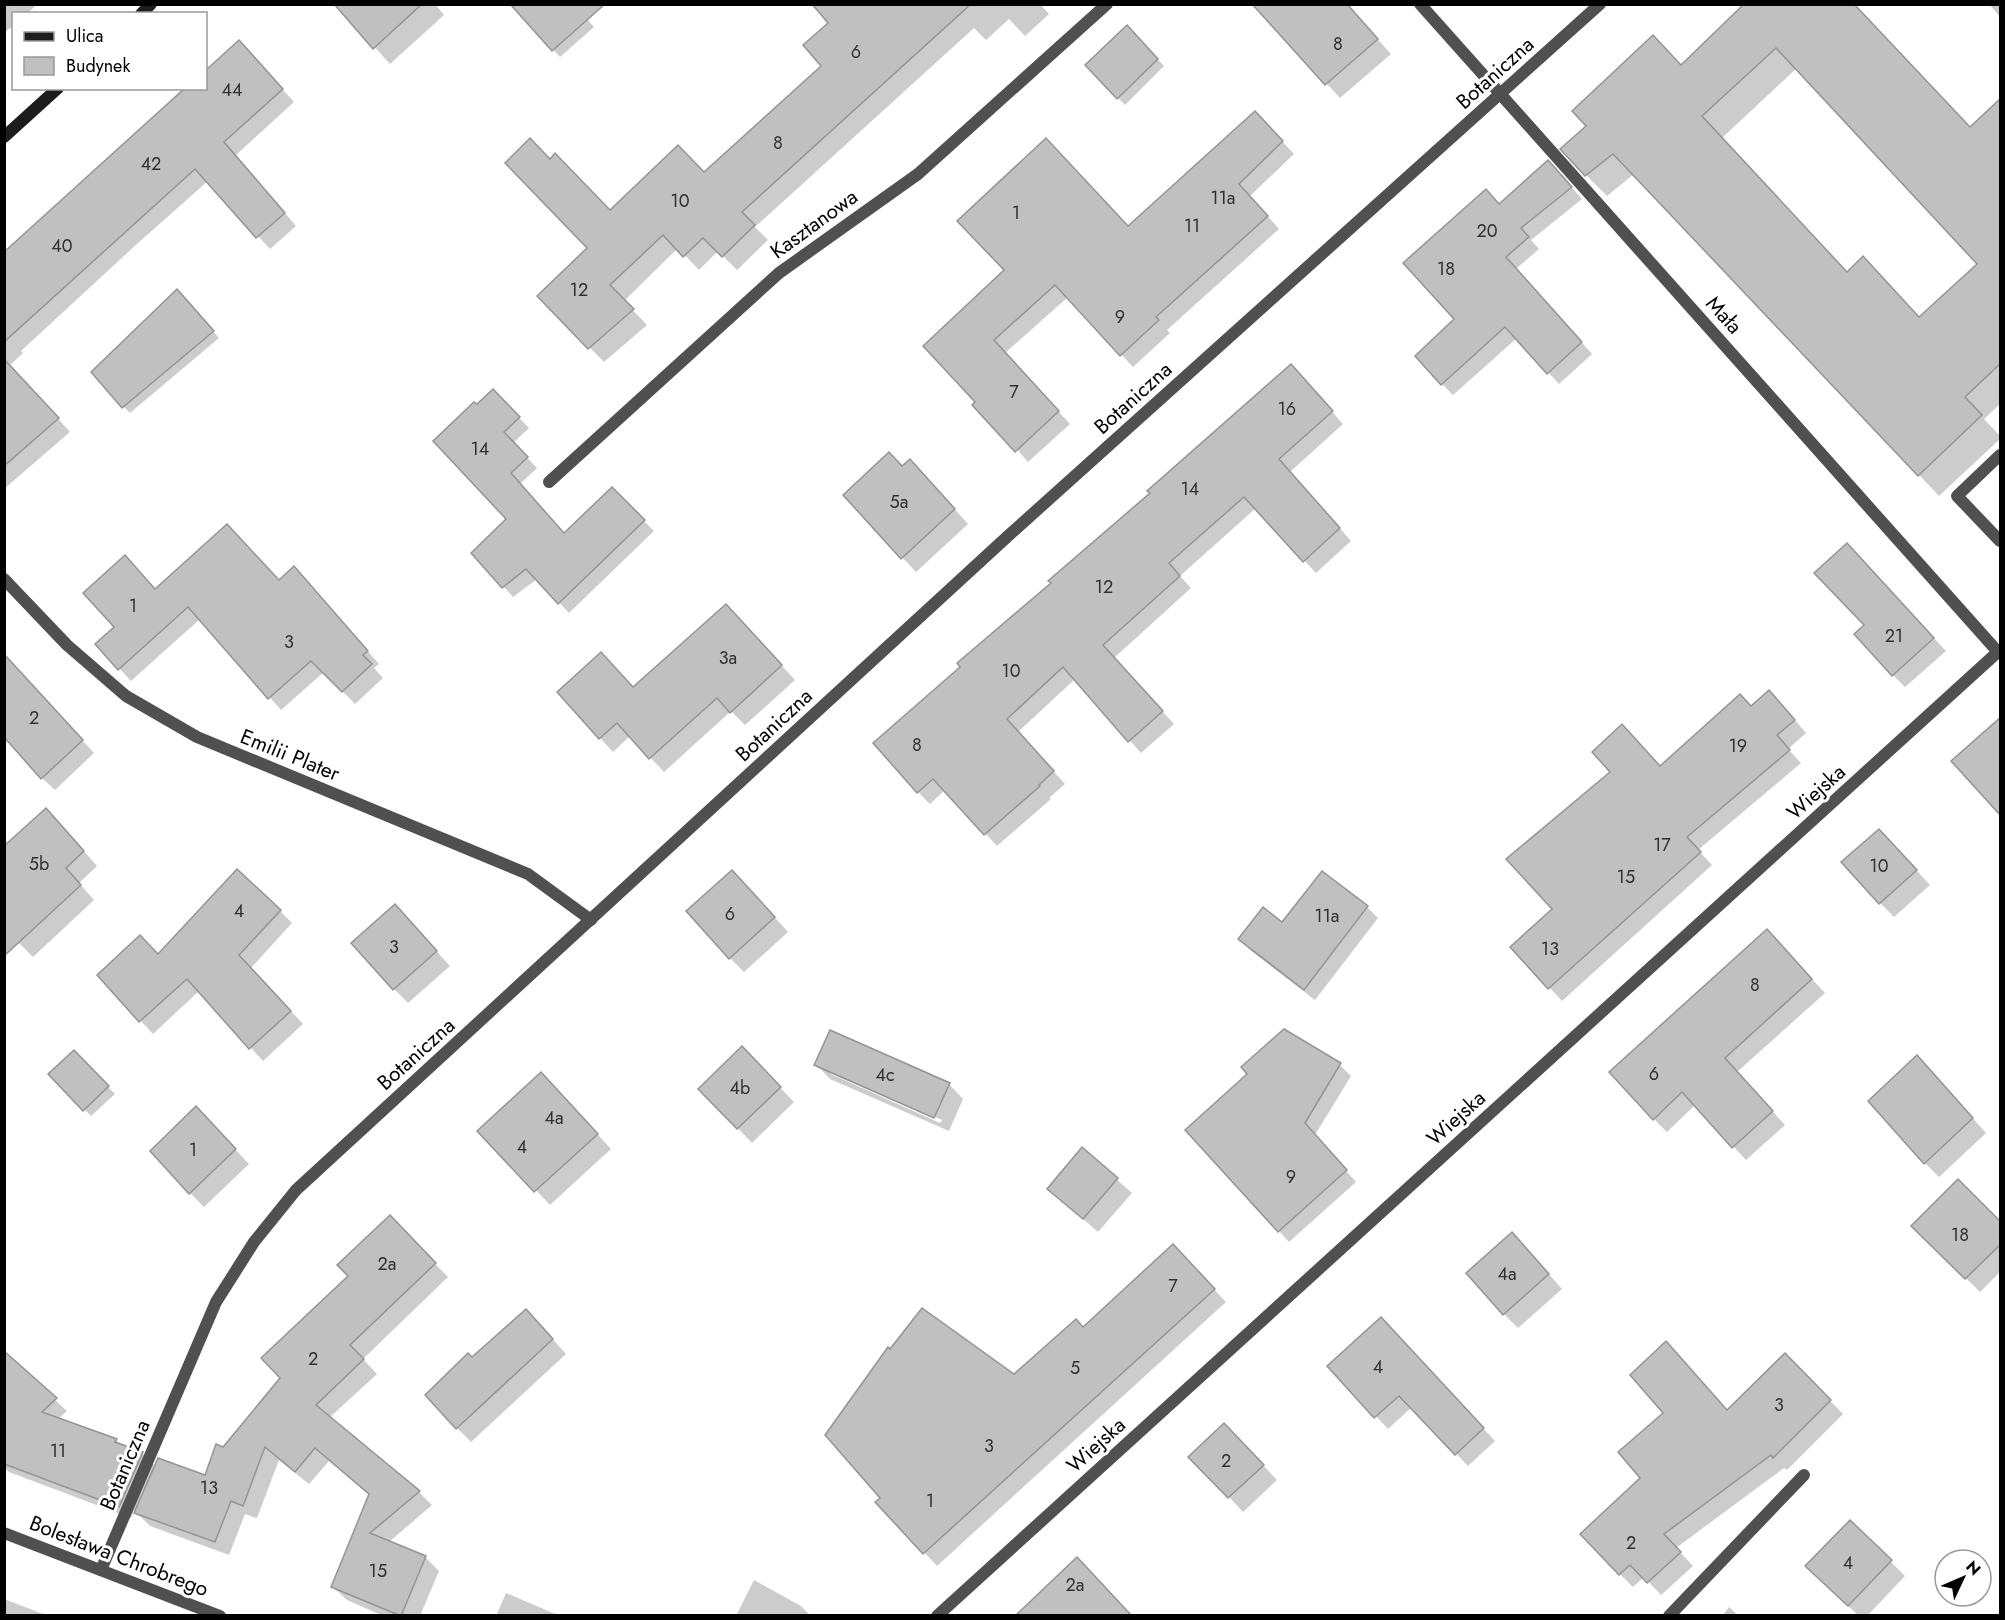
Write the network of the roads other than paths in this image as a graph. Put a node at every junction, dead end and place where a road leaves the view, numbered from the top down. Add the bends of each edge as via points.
1 (1107, 4) edge
2 (1420, 4) edge
3 (1600, 4) edge
4 (56, 90) edge
5 (1501, 94) junction
6 (4, 137) edge
7 (2001, 455) edge
8 (549, 482) dead end
9 (2001, 540) edge
10 (4, 579) edge
11 (1999, 651) edge
12 (591, 920) junction
13 (1804, 1475) dead end
14 (4, 1533) edge
15 (101, 1570) junction
16 (220, 1616) edge
17 (937, 1616) edge
18 (1669, 1616) edge

1 - 8 street, Kasztanowa via 918,174 779,273
2 - 5 street, Mała
3 - 5 street, Botaniczna
4 - 6 street
5 - 11 street, Mała
5 - 12 street, Botaniczna via 1008,536
7 - 9 street via 1957,496
10 - 12 street, Emilii Plater via 67,645 126,696 156,714 198,737 528,874
11 - 17 street, Wiejska
12 - 15 street, Botaniczna via 296,1190 254,1242 216,1302
13 - 18 street
14 - 15 street, Bolesława Chrobrego
15 - 16 street, Bolesława Chrobrego

